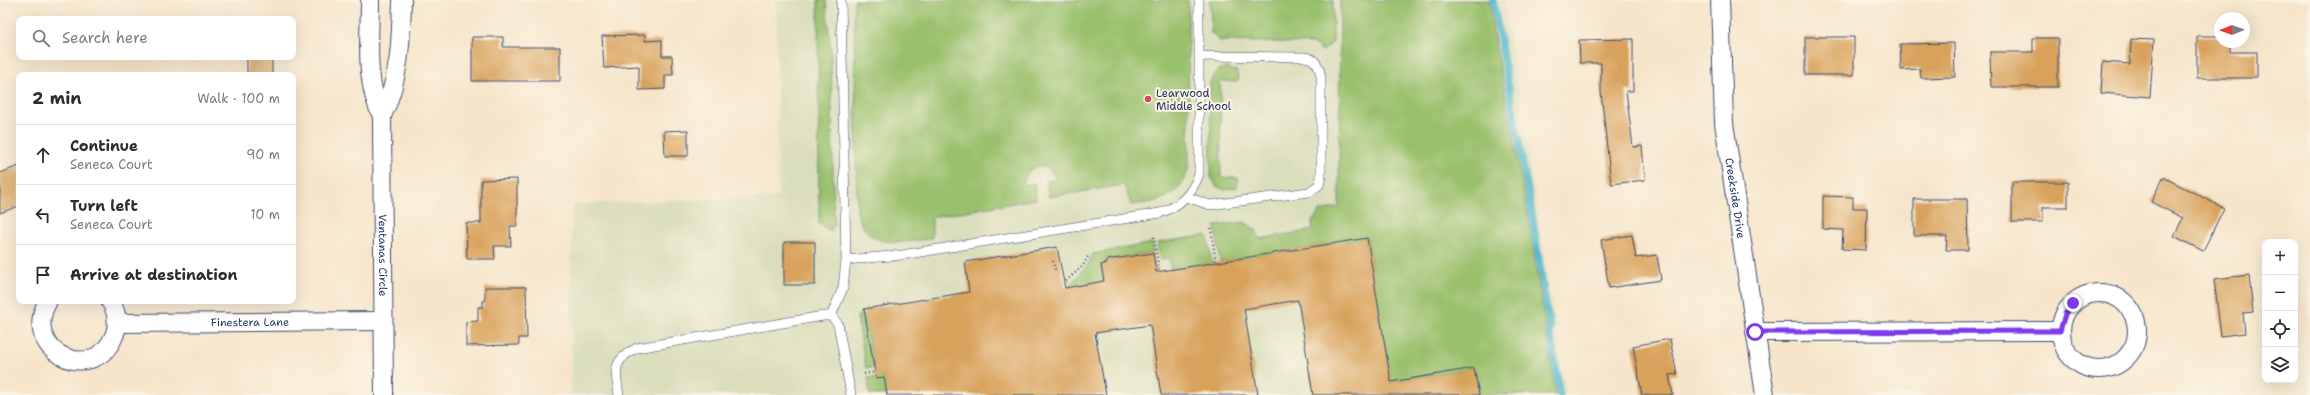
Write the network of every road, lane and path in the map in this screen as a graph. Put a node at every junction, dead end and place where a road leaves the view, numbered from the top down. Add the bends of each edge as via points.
1 (370, 0) edge
2 (402, 0) edge
3 (841, 0) edge
4 (1199, 0) edge
5 (1720, 0) edge
6 (1198, 56) junction
7 (382, 116) junction
8 (1187, 197) junction
9 (1211, 228) dead end
10 (1154, 237) dead end
11 (1089, 254) dead end
12 (846, 260) junction
13 (1053, 261) dead end
14 (1216, 263) dead end
15 (1055, 270) dead end
16 (1159, 272) dead end
17 (1066, 281) dead end
18 (47, 304) edge
19 (112, 304) edge
20 (831, 316) junction
21 (383, 321) junction
22 (117, 323) junction
23 (2060, 331) junction
24 (1755, 332) junction
25 (875, 372) dead end
26 (864, 374) dead end
27 (384, 395) edge
28 (619, 395) edge
29 (851, 395) edge
30 (1765, 395) edge

1 - 7 street, Ventanas Circle via 370,77 375,101
2 - 7 street, Ventanas Circle via 398,67 392,94
3 - 12 lane
4 - 6 lane
5 - 24 street, Creekside Drive via 1724,123
6 - 8 lane via 1199,174
6 - 8 lane via 1304,57 1313,60 1321,77 1321,178 1319,185 1309,192 1210,205
7 - 21 street, Ventanas Circle
8 - 12 lane via 1177,206 1160,213 902,255
9 - 14 path
10 - 16 path
11 - 17 path via 1083,266
12 - 20 lane via 843,288
13 - 15 path
18 - 22 street via 41,318 43,335 54,351 68,359 85,360 104,352 113,339
19 - 22 street
20 - 28 lane via 638,348 628,352 619,361 615,372
20 - 29 lane via 838,324
21 - 22 street, Finestera Lane
21 - 27 street, Ventanas Circle
23 - 23 street via 2063,345 2070,356 2085,367 2099,370 2112,367 2128,356 2137,331 2134,318 2127,306 2112,296 2099,293 2085,295 2070,306 2063,318
23 - 24 street
24 - 30 street, Creekside Drive
25 - 26 path

